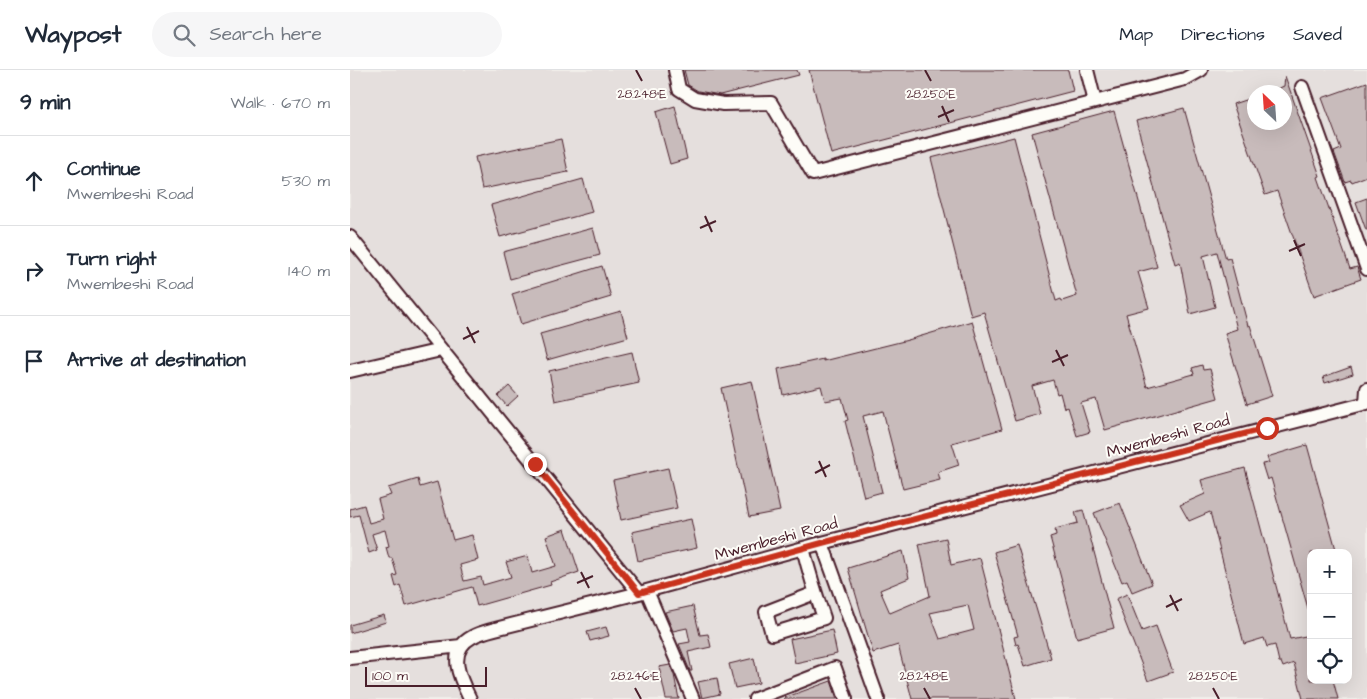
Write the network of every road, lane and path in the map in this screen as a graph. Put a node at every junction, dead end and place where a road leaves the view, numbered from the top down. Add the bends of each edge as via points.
1 (675, 70) edge
2 (1087, 70) edge
3 (1201, 70) edge
4 (1302, 87) dead end
5 (1095, 102) junction
6 (350, 237) edge
7 (1367, 270) edge
8 (441, 350) junction
9 (350, 371) edge
10 (1367, 389) edge
11 (1367, 403) edge
12 (822, 543) junction
13 (803, 548) junction
14 (643, 592) junction
15 (815, 593) dead end
16 (461, 646) junction
17 (350, 658) edge
18 (762, 698) edge
19 (470, 699) edge
20 (692, 699) edge
21 (846, 699) edge
22 (878, 699) edge

1 - 5 street via 679,89 695,99 724,104 772,103 813,174
2 - 5 street
3 - 5 street via 1185,79
4 - 7 street
6 - 8 street
8 - 9 street
8 - 14 street
10 - 11 street
11 - 12 street, Mwembeshi Road
12 - 13 street, Mwembeshi Road
12 - 22 street
13 - 14 street, Mwembeshi Road
13 - 15 street
14 - 16 street, Mwembeshi Road via 495,629 472,637
14 - 20 street
16 - 17 street
16 - 19 street via 456,656 457,666
18 - 21 street via 835,668

